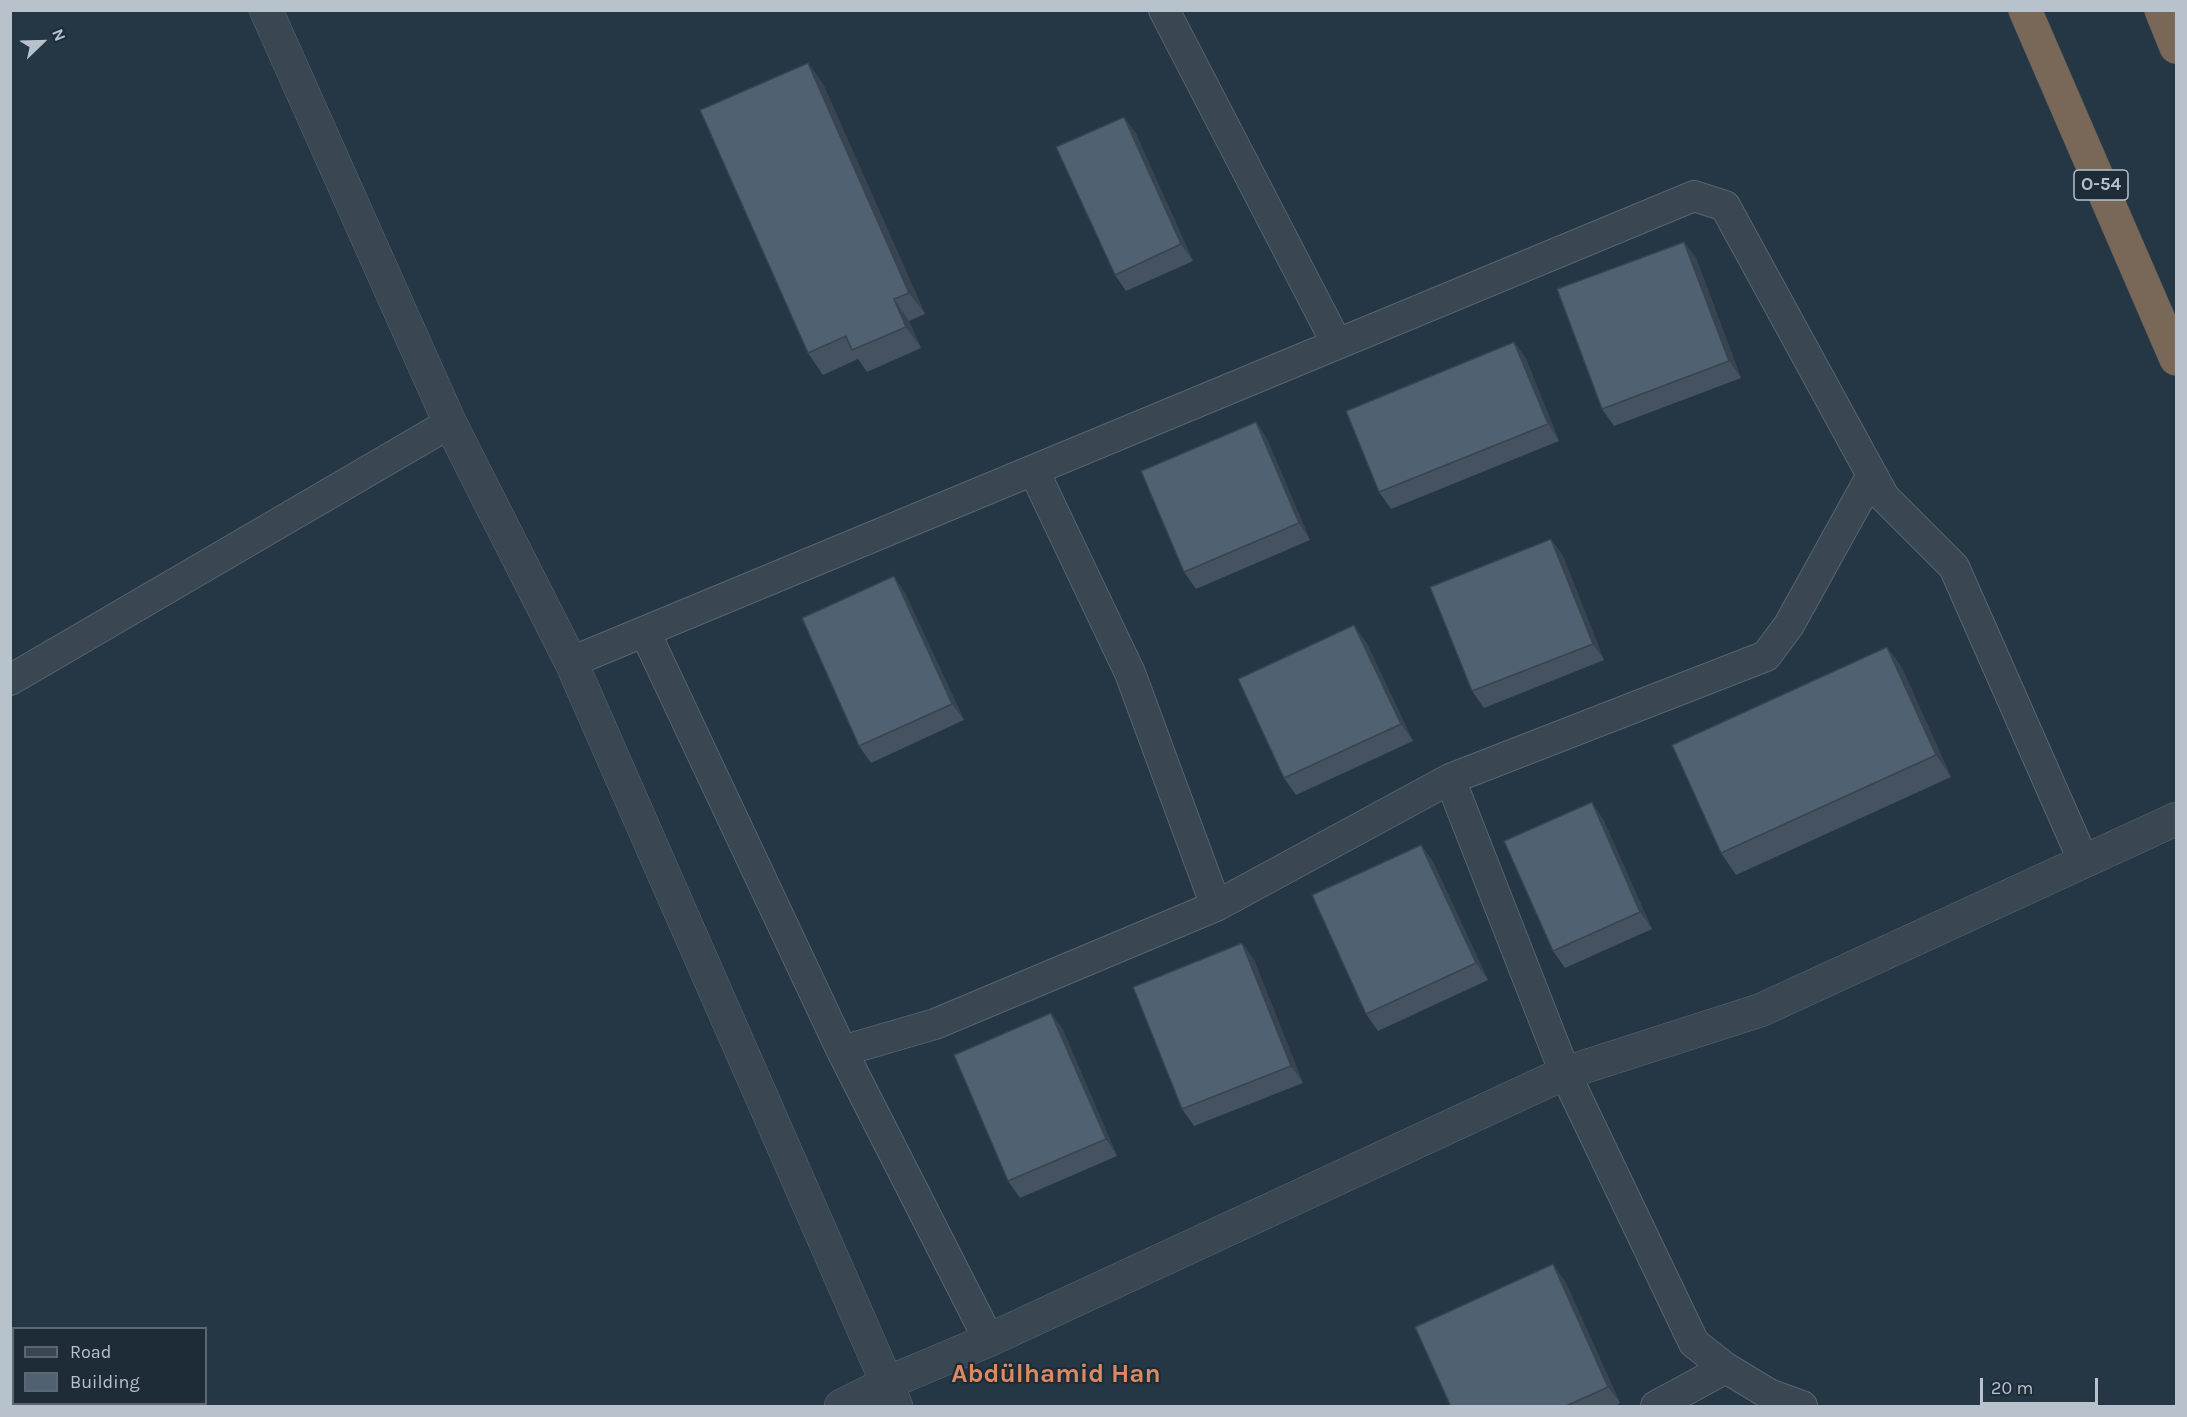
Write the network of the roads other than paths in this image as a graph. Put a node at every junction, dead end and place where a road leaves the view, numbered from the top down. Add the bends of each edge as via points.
1 (266, 10) edge
2 (1164, 10) edge
3 (2025, 10) edge
4 (2161, 10) edge
5 (2176, 47) edge
6 (1337, 344) junction
7 (2176, 359) edge
8 (450, 423) junction
9 (1034, 471) junction
10 (1872, 476) junction
11 (645, 632) junction
12 (571, 662) junction
13 (10, 680) edge
14 (1450, 779) junction
15 (2176, 819) edge
16 (2084, 862) junction
17 (1216, 906) junction
18 (842, 1051) junction
19 (1565, 1072) junction
20 (989, 1340) junction
21 (1726, 1368) junction
22 (891, 1395) edge
23 (841, 1407) edge
24 (1656, 1407) edge
25 (1802, 1407) edge

1 - 8 street
2 - 6 street
3 - 7 highway, O-54
4 - 5 highway
6 - 9 street
6 - 10 street via 1694,196 1725,206
8 - 12 street
8 - 13 street
9 - 11 street
9 - 17 street via 1130,673
10 - 14 street via 1789,625 1766,656
10 - 16 street via 1884,497 1954,567
11 - 12 street
11 - 18 street
12 - 22 street
14 - 17 street
14 - 19 street
15 - 16 street
16 - 19 street via 1761,1010
17 - 18 street via 934,1024
18 - 20 street
19 - 20 street
19 - 21 street via 1694,1343
20 - 22 street
21 - 24 street
21 - 25 street via 1769,1394
22 - 23 street

